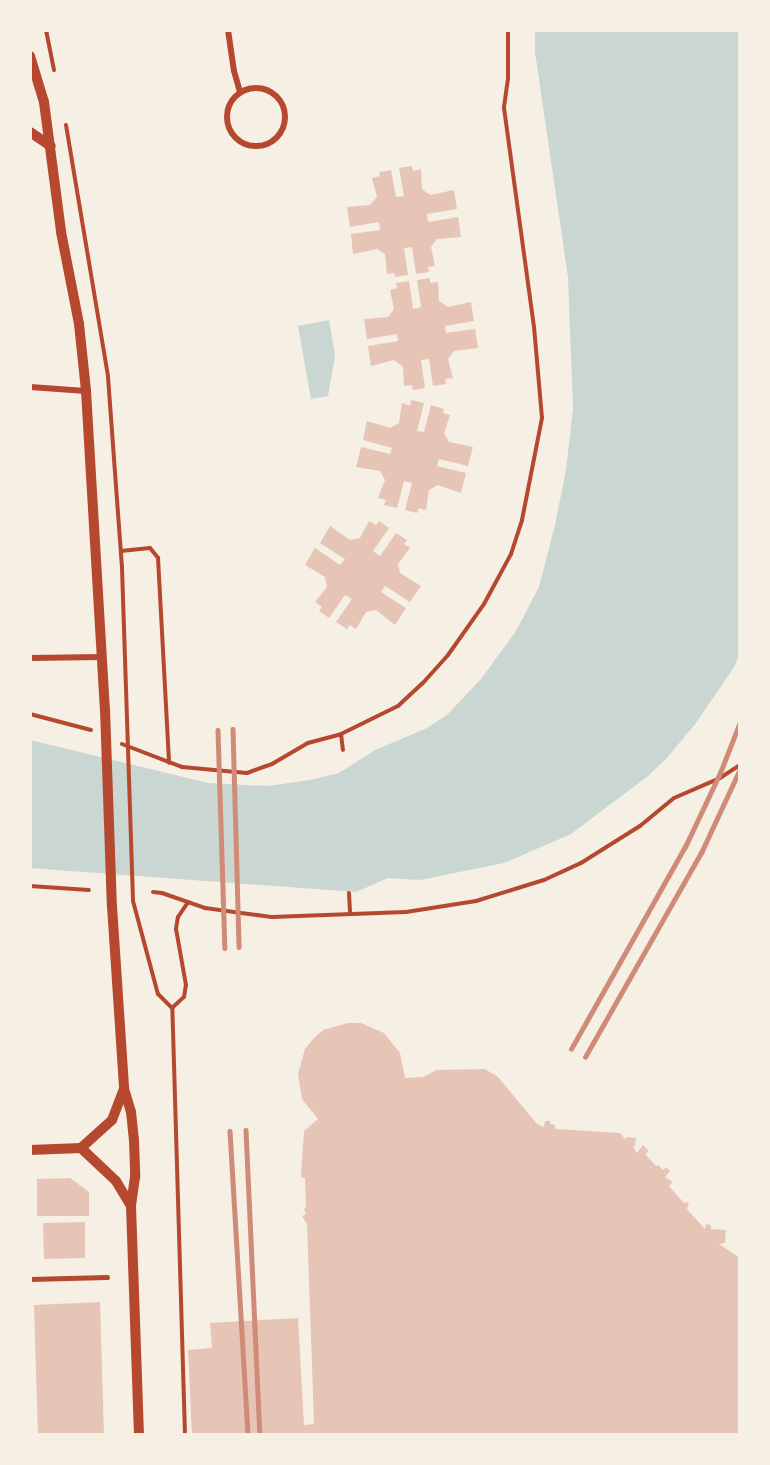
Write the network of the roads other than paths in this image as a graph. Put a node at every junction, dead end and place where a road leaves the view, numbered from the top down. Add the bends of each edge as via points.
1 (228, 30) edge
2 (30, 56) edge
3 (240, 92) junction
4 (30, 132) edge
5 (51, 146) junction
6 (30, 387) edge
7 (86, 391) junction
8 (102, 657) junction
9 (30, 658) edge
10 (124, 1089) junction
11 (81, 1148) junction
12 (30, 1150) edge
13 (131, 1206) junction
14 (107, 1277) dead end
15 (30, 1279) edge
16 (139, 1435) edge

1 - 3 street
2 - 5 street via 44,102
3 - 3 street via 260,88 277,96 286,114 281,133 274,141 256,147 231,134 228,106
4 - 5 street
5 - 7 street
6 - 7 street
7 - 8 street
8 - 9 street
8 - 10 street
10 - 11 street via 112,1120
10 - 13 street via 134,1140
11 - 12 street
11 - 13 street via 116,1181
13 - 16 street
14 - 15 street

